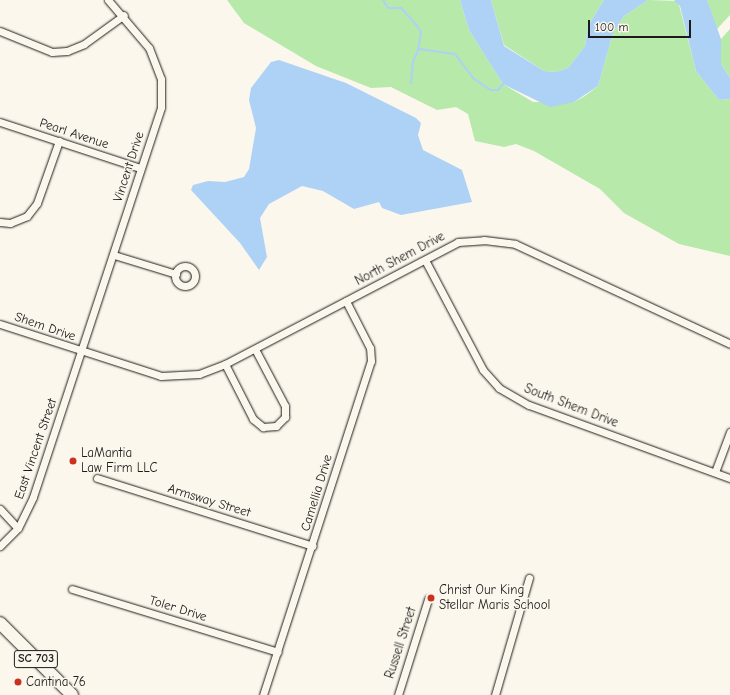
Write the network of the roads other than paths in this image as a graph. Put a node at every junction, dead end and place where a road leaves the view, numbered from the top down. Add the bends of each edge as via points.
1 (108, 0) edge
2 (124, 15) junction
3 (0, 31) edge
4 (0, 122) edge
5 (59, 141) junction
6 (140, 168) junction
7 (0, 222) edge
8 (114, 255) junction
9 (425, 260) junction
10 (176, 274) dead end
11 (346, 301) junction
12 (0, 324) edge
13 (730, 344) edge
14 (254, 349) junction
15 (81, 352) junction
16 (225, 364) junction
17 (730, 432) edge
18 (715, 472) junction
19 (97, 478) dead end
20 (730, 478) edge
21 (0, 509) edge
22 (18, 528) junction
23 (0, 546) edge
24 (313, 546) junction
25 (529, 578) dead end
26 (72, 589) dead end
27 (428, 599) dead end
28 (0, 623) edge
29 (278, 652) junction
30 (72, 695) edge
31 (264, 695) edge
32 (398, 695) edge
33 (495, 695) edge

1 - 2 street, Vincent Drive
2 - 3 street via 84,44 67,51 52,52
2 - 6 street, Vincent Drive via 149,48 161,79 161,107
4 - 5 street, Pearl Avenue
5 - 6 street, Pearl Avenue
5 - 7 street via 37,203 26,216 10,223
6 - 8 street, Vincent Drive
8 - 10 street
8 - 15 street, Vincent Drive
9 - 11 street, North Shem Drive
9 - 13 street, North Shem Drive via 458,242 484,240 515,244
9 - 18 street, South Shem Drive via 483,370 499,388 529,405
11 - 14 street, North Shem Drive
11 - 24 street, Camellia Drive via 370,348 371,361
12 - 15 street, Shem Drive
14 - 16 street, North Shem Drive
14 - 16 street via 285,406 284,417 276,426 264,427 253,419
15 - 16 street, North Shem Drive via 161,376 199,374
15 - 22 street, East Vincent Street via 33,497
17 - 18 street
18 - 20 street, South Shem Drive
19 - 24 street, Armsway Street
21 - 22 street
22 - 23 street, East Vincent Street
24 - 29 street, Camellia Drive
25 - 33 street
26 - 29 street, Toler Drive
27 - 32 street, Russell Street
28 - 30 main road, SC 703
29 - 31 street, Camellia Drive

